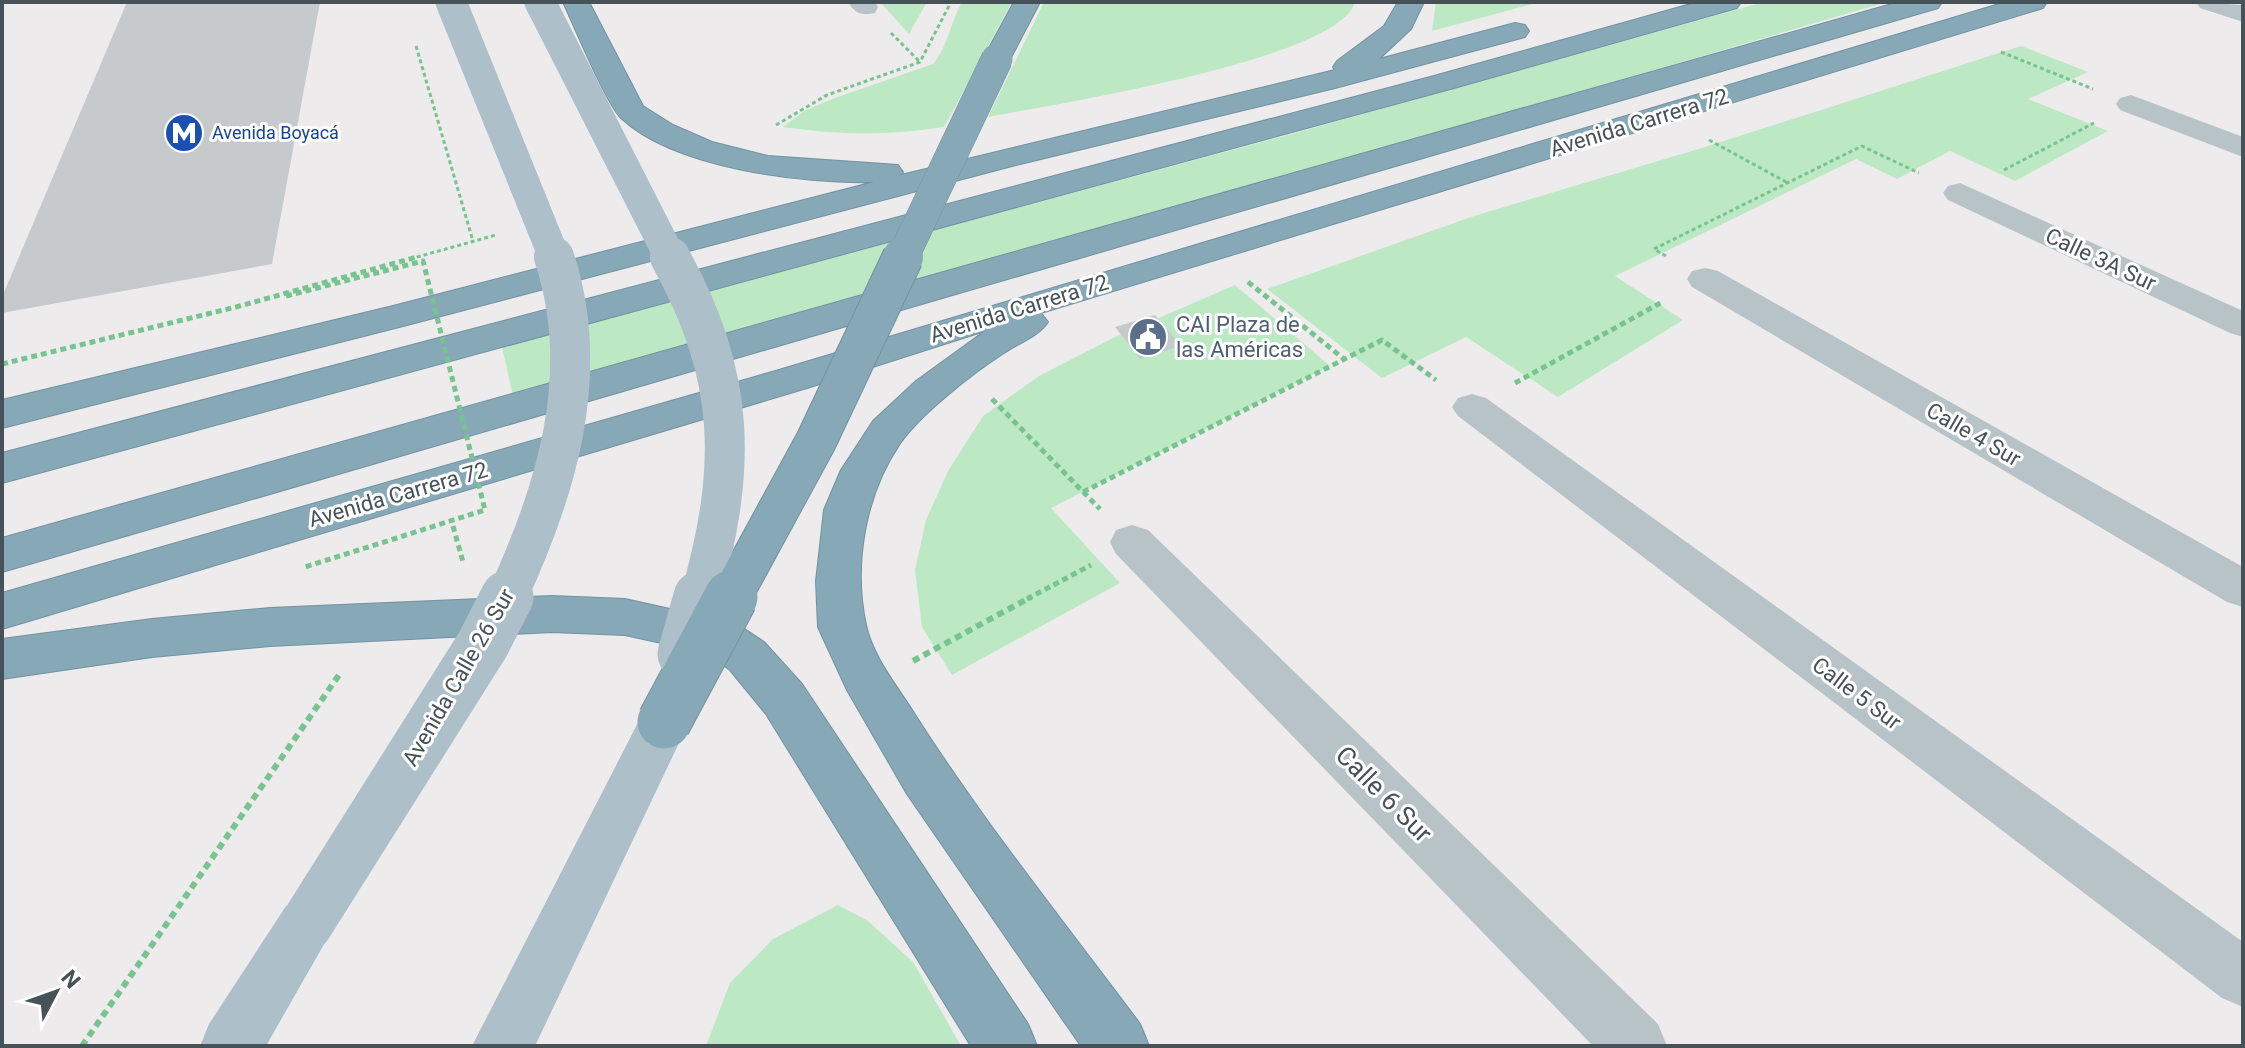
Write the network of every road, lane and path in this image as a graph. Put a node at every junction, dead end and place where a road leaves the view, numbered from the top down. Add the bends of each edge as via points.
1 (451, 2) edge
2 (540, 2) edge
3 (576, 2) edge
4 (1027, 2) edge
5 (1411, 2) edge
6 (1728, 2) edge
7 (2034, 2) edge
8 (2209, 2) edge
9 (2243, 14) edge
10 (1937, 16) edge
11 (1544, 23) dead end
12 (412, 32) dead end
13 (1325, 82) junction
14 (2131, 104) junction
15 (1662, 115) junction
16 (2243, 148) edge
17 (1009, 157) junction
18 (1789, 183) junction
19 (1960, 193) junction
20 (473, 241) dead end
21 (1209, 250) junction
22 (1705, 279) junction
23 (1096, 284) junction
24 (286, 296) dead end
25 (2243, 325) edge
26 (1344, 359) junction
27 (960, 367) junction
28 (1472, 407) junction
29 (2, 414) edge
30 (2, 468) edge
31 (1083, 492) junction
32 (450, 513) dead end
33 (1132, 542) junction
34 (2, 555) edge
35 (305, 567) dead end
36 (2243, 589) edge
37 (2, 611) edge
38 (479, 617) junction
39 (2, 659) edge
40 (348, 661) dead end
41 (910, 663) dead end
42 (664, 722) junction
43 (2243, 978) edge
44 (82, 1046) edge
45 (231, 1046) edge
46 (503, 1046) edge
47 (1006, 1046) edge
48 (1118, 1046) edge
49 (1636, 1046) edge

1 - 45 main road, Avenida Calle 26 Sur, bridge via 536,207 565,296 570,329 566,427 509,596
2 - 42 main road, bridge via 699,309 720,378 724,437 716,547
3 - 17 highway via 631,111 701,149 768,166 854,173 914,171
4 - 42 highway, bridge via 816,441
5 - 13 highway via 1393,33
6 - 30 highway
7 - 10 highway, Avenida Carrera 72
8 - 9 street
10 - 14 path
10 - 15 highway, Avenida Carrera 72
10 - 34 highway, Avenida Carrera 72
11 - 13 highway
12 - 20 path
13 - 17 highway
14 - 16 street
14 - 19 path
15 - 18 path
15 - 21 highway, Avenida Carrera 72
17 - 29 highway
18 - 19 path via 1862,146
18 - 22 path via 1654,249
19 - 25 street, Calle 3A Sur
21 - 23 highway, Avenida Carrera 72
21 - 26 path
22 - 28 path
22 - 36 street, Calle 4 Sur
23 - 27 highway
23 - 37 highway, Avenida Carrera 72 via 793,379
24 - 35 path, bridge via 423,261 485,510
26 - 28 path via 1382,340
26 - 31 path
27 - 31 path
27 - 48 highway via 887,431 862,470 846,510 839,581 842,627 864,676 926,778
28 - 43 street, Calle 5 Sur
31 - 33 path
32 - 38 path
33 - 41 path
33 - 49 street, Calle 6 Sur
38 - 39 highway via 270,627
38 - 47 highway via 625,617 720,637 747,656 784,699
40 - 44 path
42 - 46 main road

